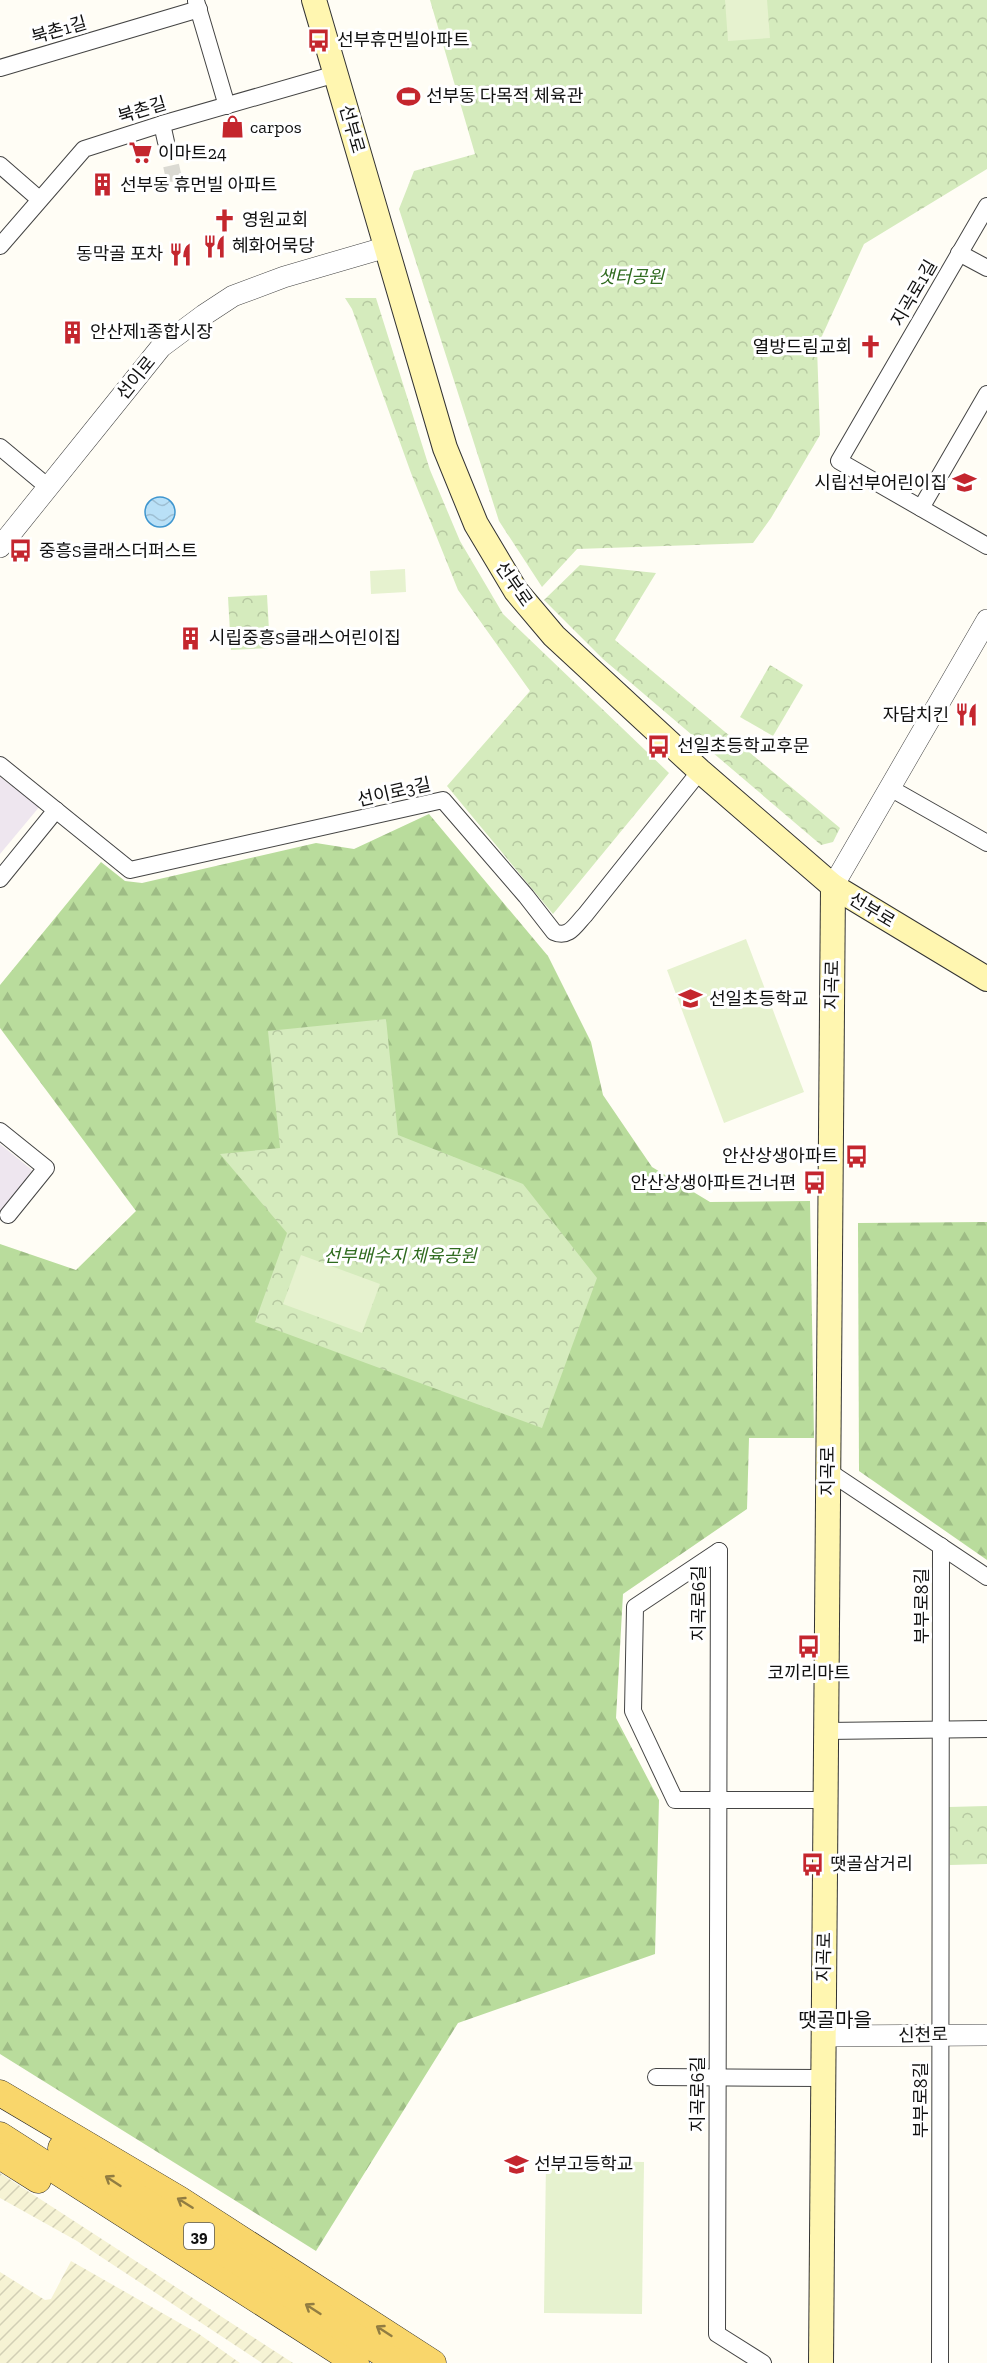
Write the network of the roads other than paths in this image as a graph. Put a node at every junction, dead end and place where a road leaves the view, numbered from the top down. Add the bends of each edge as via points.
1 (314, 0) edge
2 (197, 5) edge
3 (0, 68) edge
4 (336, 74) junction
5 (226, 106) junction
6 (162, 124) junction
7 (166, 142) tunnel mouth
8 (0, 165) edge
9 (39, 199) junction
10 (987, 207) edge
11 (0, 246) edge
12 (387, 247) junction
13 (959, 253) junction
14 (987, 268) edge
15 (987, 394) edge
16 (0, 447) edge
17 (48, 487) junction
18 (921, 508) junction
19 (987, 546) edge
20 (0, 547) edge
21 (987, 620) edge
22 (0, 765) edge
23 (700, 771) junction
24 (890, 788) junction
25 (56, 810) junction
26 (987, 843) edge
27 (0, 879) edge
28 (833, 886) junction
29 (987, 979) edge
30 (0, 1131) edge
31 (8, 1215) dead end
32 (828, 1471) junction
33 (942, 1546) junction
34 (987, 1577) edge
35 (941, 1729) junction
36 (987, 1729) edge
37 (826, 1731) junction
38 (718, 1800) junction
39 (826, 1800) junction
40 (940, 2035) junction
41 (987, 2035) edge
42 (824, 2036) junction
43 (656, 2077) dead end
44 (718, 2077) junction
45 (823, 2078) junction
46 (0, 2093) edge
47 (0, 2110) edge
48 (0, 2135) edge
49 (0, 2156) edge
50 (327, 2363) edge
51 (356, 2363) edge
52 (397, 2363) edge
53 (433, 2363) edge
54 (763, 2363) edge
55 (820, 2363) edge
56 (940, 2363) edge

1 - 4 main road, 선부로
2 - 3 street, 북촌1길
2 - 5 street
4 - 5 street, 북촌길
4 - 12 main road, 선부로
5 - 6 street, 북촌길
6 - 7 street
6 - 9 street, 북촌길 via 84,149
8 - 9 street
9 - 11 street, 북촌길
10 - 13 street, 지곡로1길
12 - 17 street, 선이로 via 284,276 233,296 204,315 161,348
12 - 23 main road, 선부로 via 445,448 476,524 516,591 554,636
13 - 14 street
13 - 18 street, 지곡로1길 via 839,461
15 - 18 street
16 - 17 street
17 - 20 street, 선이로
18 - 19 street
21 - 24 street, 지곡로
22 - 25 street, 선이로3길
23 - 25 street, 선이로3길 via 585,915 569,933 560,935 443,801 130,870
23 - 28 main road, 선부로
24 - 26 street
24 - 28 street, 지곡로
25 - 27 street
28 - 29 main road, 선부로
28 - 32 main road, 지곡로
30 - 31 street via 46,1168
32 - 33 street, 부부로8길
32 - 37 main road, 지곡로
33 - 34 street
33 - 35 street, 부부로8길
35 - 36 street
35 - 37 street
35 - 40 street, 부부로8길
37 - 39 main road, 지곡로
38 - 38 street, 지곡로6길 via 719,1551 635,1607 633,1711 675,1800
38 - 39 street
38 - 44 street, 지곡로6길
39 - 42 main road, 지곡로
40 - 41 street, 신천로
40 - 42 street, 신천로
40 - 56 street, 부부로8길
42 - 45 main road, 지곡로
43 - 44 street
44 - 45 street
44 - 54 street, 지곡로6길 via 717,2334
45 - 55 main road, 지곡로
53 -> 46 main road via 179,2199
52 -> 47 main road, 39
48 - 51 main road, 39
49 - 50 main road

